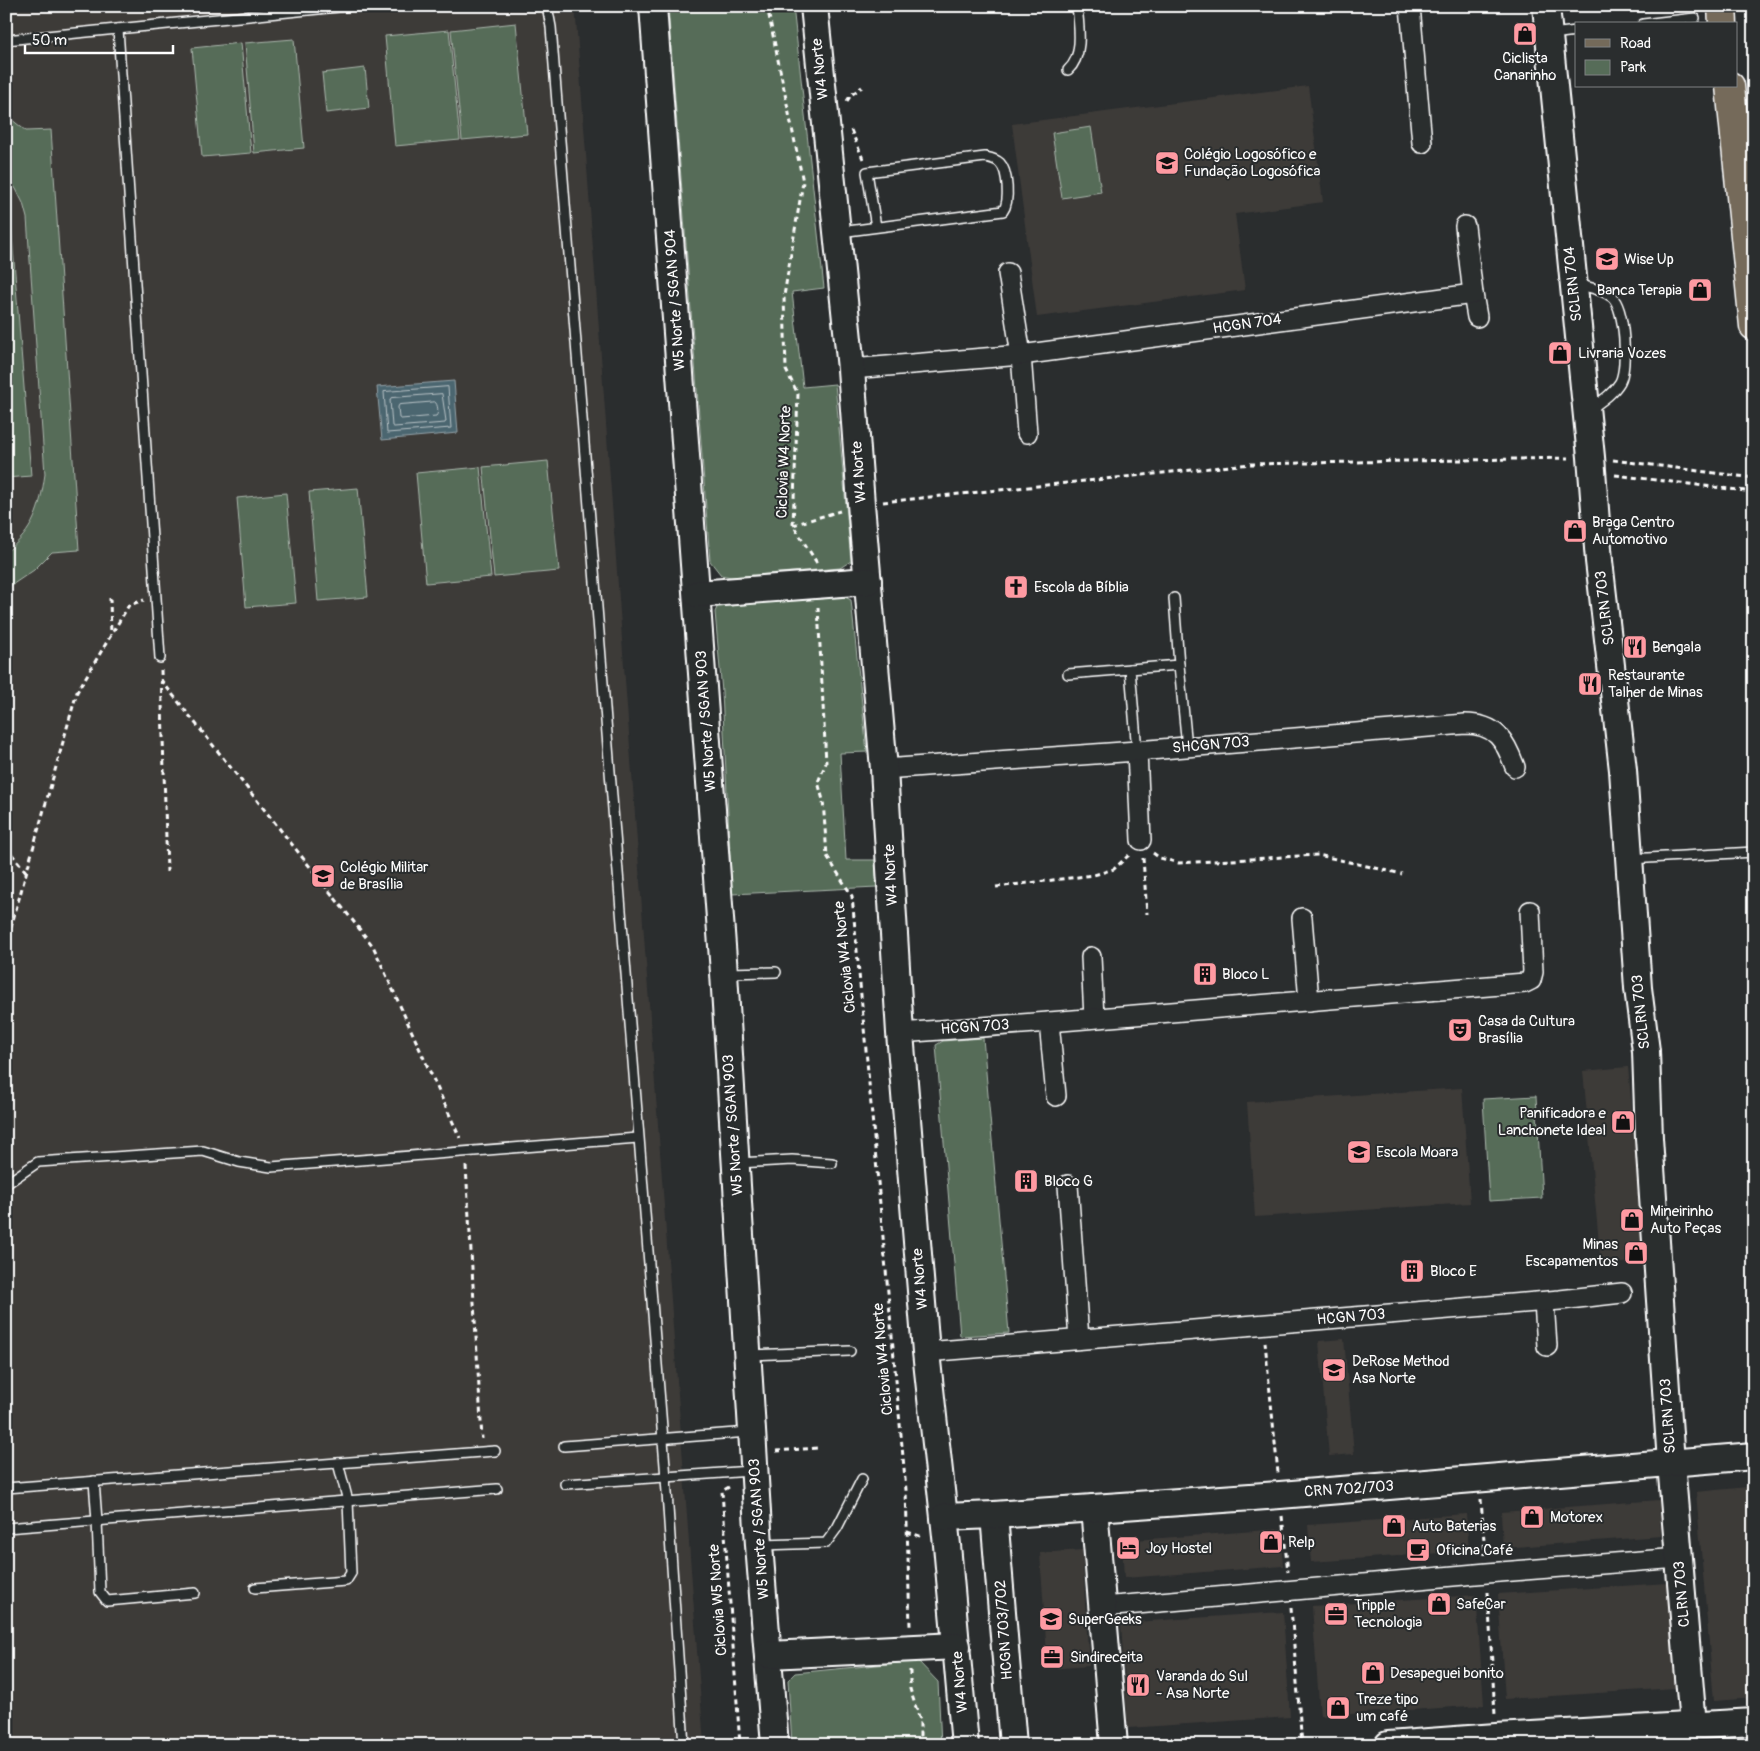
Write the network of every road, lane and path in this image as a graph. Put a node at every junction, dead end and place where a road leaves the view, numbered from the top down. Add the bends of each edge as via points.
1 (349, 6) edge
2 (545, 6) edge
3 (653, 6) edge
4 (767, 6) edge
5 (814, 6) edge
6 (1077, 6) edge
7 (1410, 6) edge
8 (1546, 6) edge
9 (1722, 6) edge
10 (1695, 18) dead end
11 (1660, 22) edge
12 (1724, 22) edge
13 (118, 29) junction
14 (1575, 31) edge
15 (1548, 35) junction
16 (6, 40) edge
17 (1068, 70) dead end
18 (862, 87) dead end
19 (1730, 88) edge
20 (846, 102) dead end
21 (847, 122) dead end
22 (1422, 143) dead end
23 (867, 172) junction
24 (1465, 226) dead end
25 (876, 227) junction
26 (837, 232) junction
27 (1008, 274) dead end
28 (1573, 283) junction
29 (1473, 294) junction
30 (1477, 317) dead end
31 (1754, 326) edge
32 (1021, 355) junction
33 (852, 369) junction
34 (1586, 413) junction
35 (1027, 433) dead end
36 (1591, 465) junction
37 (1754, 478) edge
38 (1754, 492) edge
39 (861, 504) junction
40 (793, 525) junction
41 (1599, 561) joint
42 (868, 581) junction
43 (817, 584) junction
44 (697, 594) junction
45 (156, 596) junction
46 (110, 598) dead end
47 (1174, 598) dead end
48 (111, 635) junction
49 (160, 658) joint
50 (1179, 665) junction
51 (1130, 669) junction
52 (1068, 674) dead end
53 (161, 680) junction
54 (1188, 747) junction
55 (1137, 751) junction
56 (1514, 766) dead end
57 (884, 770) junction
58 (1141, 840) junction
59 (6, 847) edge
60 (1754, 852) edge
61 (1630, 859) junction
62 (167, 872) dead end
63 (27, 873) junction
64 (1402, 874) dead end
65 (996, 887) dead end
66 (1530, 911) dead end
67 (1148, 914) dead end
68 (1302, 918) dead end
69 (6, 945) edge
70 (1091, 957) dead end
71 (776, 972) dead end
72 (724, 973) junction
73 (1309, 1001) junction
74 (1094, 1018) junction
75 (1049, 1022) junction
76 (900, 1033) junction
77 (1056, 1096) dead end
78 (638, 1138) junction
79 (466, 1152) junction
80 (735, 1163) junction
81 (832, 1163) dead end
82 (6, 1184) edge
83 (1068, 1185) dead end
84 (1622, 1293) dead end
85 (1544, 1302) junction
86 (1264, 1324) junction
87 (1079, 1339) junction
88 (1547, 1346) dead end
89 (850, 1351) dead end
90 (926, 1352) junction
91 (747, 1356) junction
92 (661, 1440) junction
93 (564, 1446) dead end
94 (818, 1448) dead end
95 (496, 1451) dead end
96 (483, 1452) junction
97 (753, 1452) junction
98 (1754, 1456) edge
99 (338, 1463) junction
100 (1671, 1463) junction
101 (666, 1478) junction
102 (862, 1479) dead end
103 (1480, 1479) junction
104 (94, 1481) junction
105 (565, 1484) dead end
106 (6, 1488) edge
107 (497, 1489) dead end
108 (1280, 1494) junction
109 (348, 1501) junction
110 (1094, 1508) junction
111 (994, 1515) junction
112 (944, 1517) junction
113 (97, 1521) junction
114 (6, 1528) edge
115 (759, 1545) junction
116 (1679, 1558) junction
117 (1487, 1573) junction
118 (255, 1588) dead end
119 (1290, 1590) junction
120 (195, 1594) dead end
121 (1103, 1607) junction
122 (957, 1646) junction
123 (910, 1649) junction
124 (769, 1655) junction
125 (1754, 1722) edge
126 (1693, 1725) junction
127 (1496, 1737) junction
128 (684, 1745) edge
129 (740, 1745) edge
130 (775, 1745) edge
131 (920, 1745) edge
132 (965, 1745) edge
133 (1013, 1745) edge
134 (1114, 1745) edge
135 (1302, 1745) edge
136 (1388, 1745) edge

1 - 13 lane
2 - 78 lane via 551,27
3 - 44 main road, W5 Norte / SGAN 904
4 - 40 path, Ciclovia W4 Norte via 803,182 784,296 786,370 798,394
5 - 26 main road, W4 Norte
6 - 17 lane via 1079,33 1075,61
7 - 22 street
8 - 15 main road, SCLRN 704
9 - 12 main road
10 - 11 lane
13 - 16 lane
13 - 45 lane
14 - 15 lane
15 - 28 main road, SCLRN 704
18 - 20 path
19 - 31 main road
21 - 23 path
23 - 25 lane
23 - 25 lane via 985,157 1000,163 1004,170 1008,197 1003,210
24 - 29 street
25 - 26 lane
26 - 33 main road, W4 Norte
27 - 32 street
28 - 34 main road, SCLRN 704
28 - 34 lane via 1612,297 1621,319 1625,350 1624,373 1620,382
29 - 30 street
29 - 32 street, HCGN 704
32 - 33 street, HCGN 704
32 - 35 street
33 - 39 main road, W4 Norte
34 - 36 main road, SCLRN 704
36 - 37 path
36 - 38 path
36 - 39 path via 1250,464
36 - 41 main road, SCLRN 704
39 - 40 path
39 - 42 main road, W4 Norte
40 - 43 path, Ciclovia W4 Norte via 817,563
41 - 61 main road, SCLRN 703
42 - 43 main road
42 - 57 main road, W4 Norte
43 - 44 main road
43 - 123 path, Ciclovia W4 Norte via 826,763 818,782 823,800 827,856 852,896 906,1490
44 - 72 main road, W5 Norte / SGAN 903
45 - 48 path via 129,605
45 - 49 lane
46 - 48 path
47 - 50 lane
48 - 63 path via 77,692
49 - 53 path
50 - 51 lane
50 - 54 lane
51 - 52 lane
51 - 55 lane
53 - 62 path
53 - 79 path via 373,946
54 - 55 street, SHCGN 703
54 - 56 street, SHCGN 703 via 1479,724 1491,728 1501,739
55 - 57 street, SHCGN 703
55 - 58 street
57 - 76 main road, W4 Norte
58 - 64 path via 1160,858 1178,862 1318,855
58 - 65 path via 1114,869 1094,875
58 - 67 path
59 - 63 path
60 - 61 lane
61 - 100 main road, SCLRN 703 via 1638,988 1646,1051
63 - 69 path
66 - 73 street, HCGN 703 via 1533,972 1531,980 1525,983
68 - 73 street
70 - 74 street
71 - 72 lane
72 - 80 main road, W5 Norte / SGAN 903
73 - 74 street, HCGN 703
74 - 75 street, HCGN 703
75 - 76 street, HCGN 703
75 - 77 street
76 - 90 main road, W4 Norte
78 - 79 lane
78 - 92 lane
79 - 82 lane via 271,1167 238,1162 203,1150 38,1162
79 - 96 path
80 - 81 lane via 792,1160
80 - 91 main road, W5 Norte / SGAN 903
83 - 87 street
84 - 85 street, HCGN 703
85 - 86 street, HCGN 703
85 - 88 street
86 - 87 street, HCGN 703
86 - 108 path
87 - 90 street, HCGN 703
89 - 91 lane
90 - 112 main road, W4 Norte
91 - 97 main road, W5 Norte / SGAN 903
92 - 93 lane
92 - 97 lane
92 - 101 lane
94 - 97 path
95 - 96 lane
96 - 99 lane
97 - 101 lane
97 - 115 main road, W5 Norte / SGAN 903
97 - 129 path, Ciclovia W5 Norte via 722,1491
98 - 100 main road, CRN 702/703
99 - 104 lane
99 - 109 lane
100 - 103 main road, CRN 702/703
100 - 116 main road, CLRN 703
101 - 105 lane
101 - 128 lane
102 - 115 lane via 826,1543
103 - 108 main road, CRN 702/703
103 - 117 path
104 - 106 lane
104 - 113 lane
107 - 109 lane
108 - 110 main road, CRN 702/703
108 - 119 path
109 - 113 lane
109 - 118 lane via 351,1573 346,1581
110 - 111 main road, CRN 702/703
110 - 121 main road
111 - 112 main road, CRN 702/703
111 - 133 main road, HCGN 703/702
112 - 122 main road, W4 Norte
113 - 114 lane
113 - 120 lane via 100,1592 108,1601
115 - 124 main road, W5 Norte / SGAN 903
116 - 117 street
116 - 126 main road, CLRN 703
117 - 119 street
117 - 127 path
119 - 121 street
119 - 135 path
121 - 134 main road
122 - 123 main road
122 - 132 main road, W4 Norte
123 - 124 main road
123 - 131 path, Ciclovia W4 Norte via 910,1690 920,1720
124 - 130 main road, W5 Norte / SGAN 903
125 - 126 main road
126 - 127 main road
127 - 136 main road

